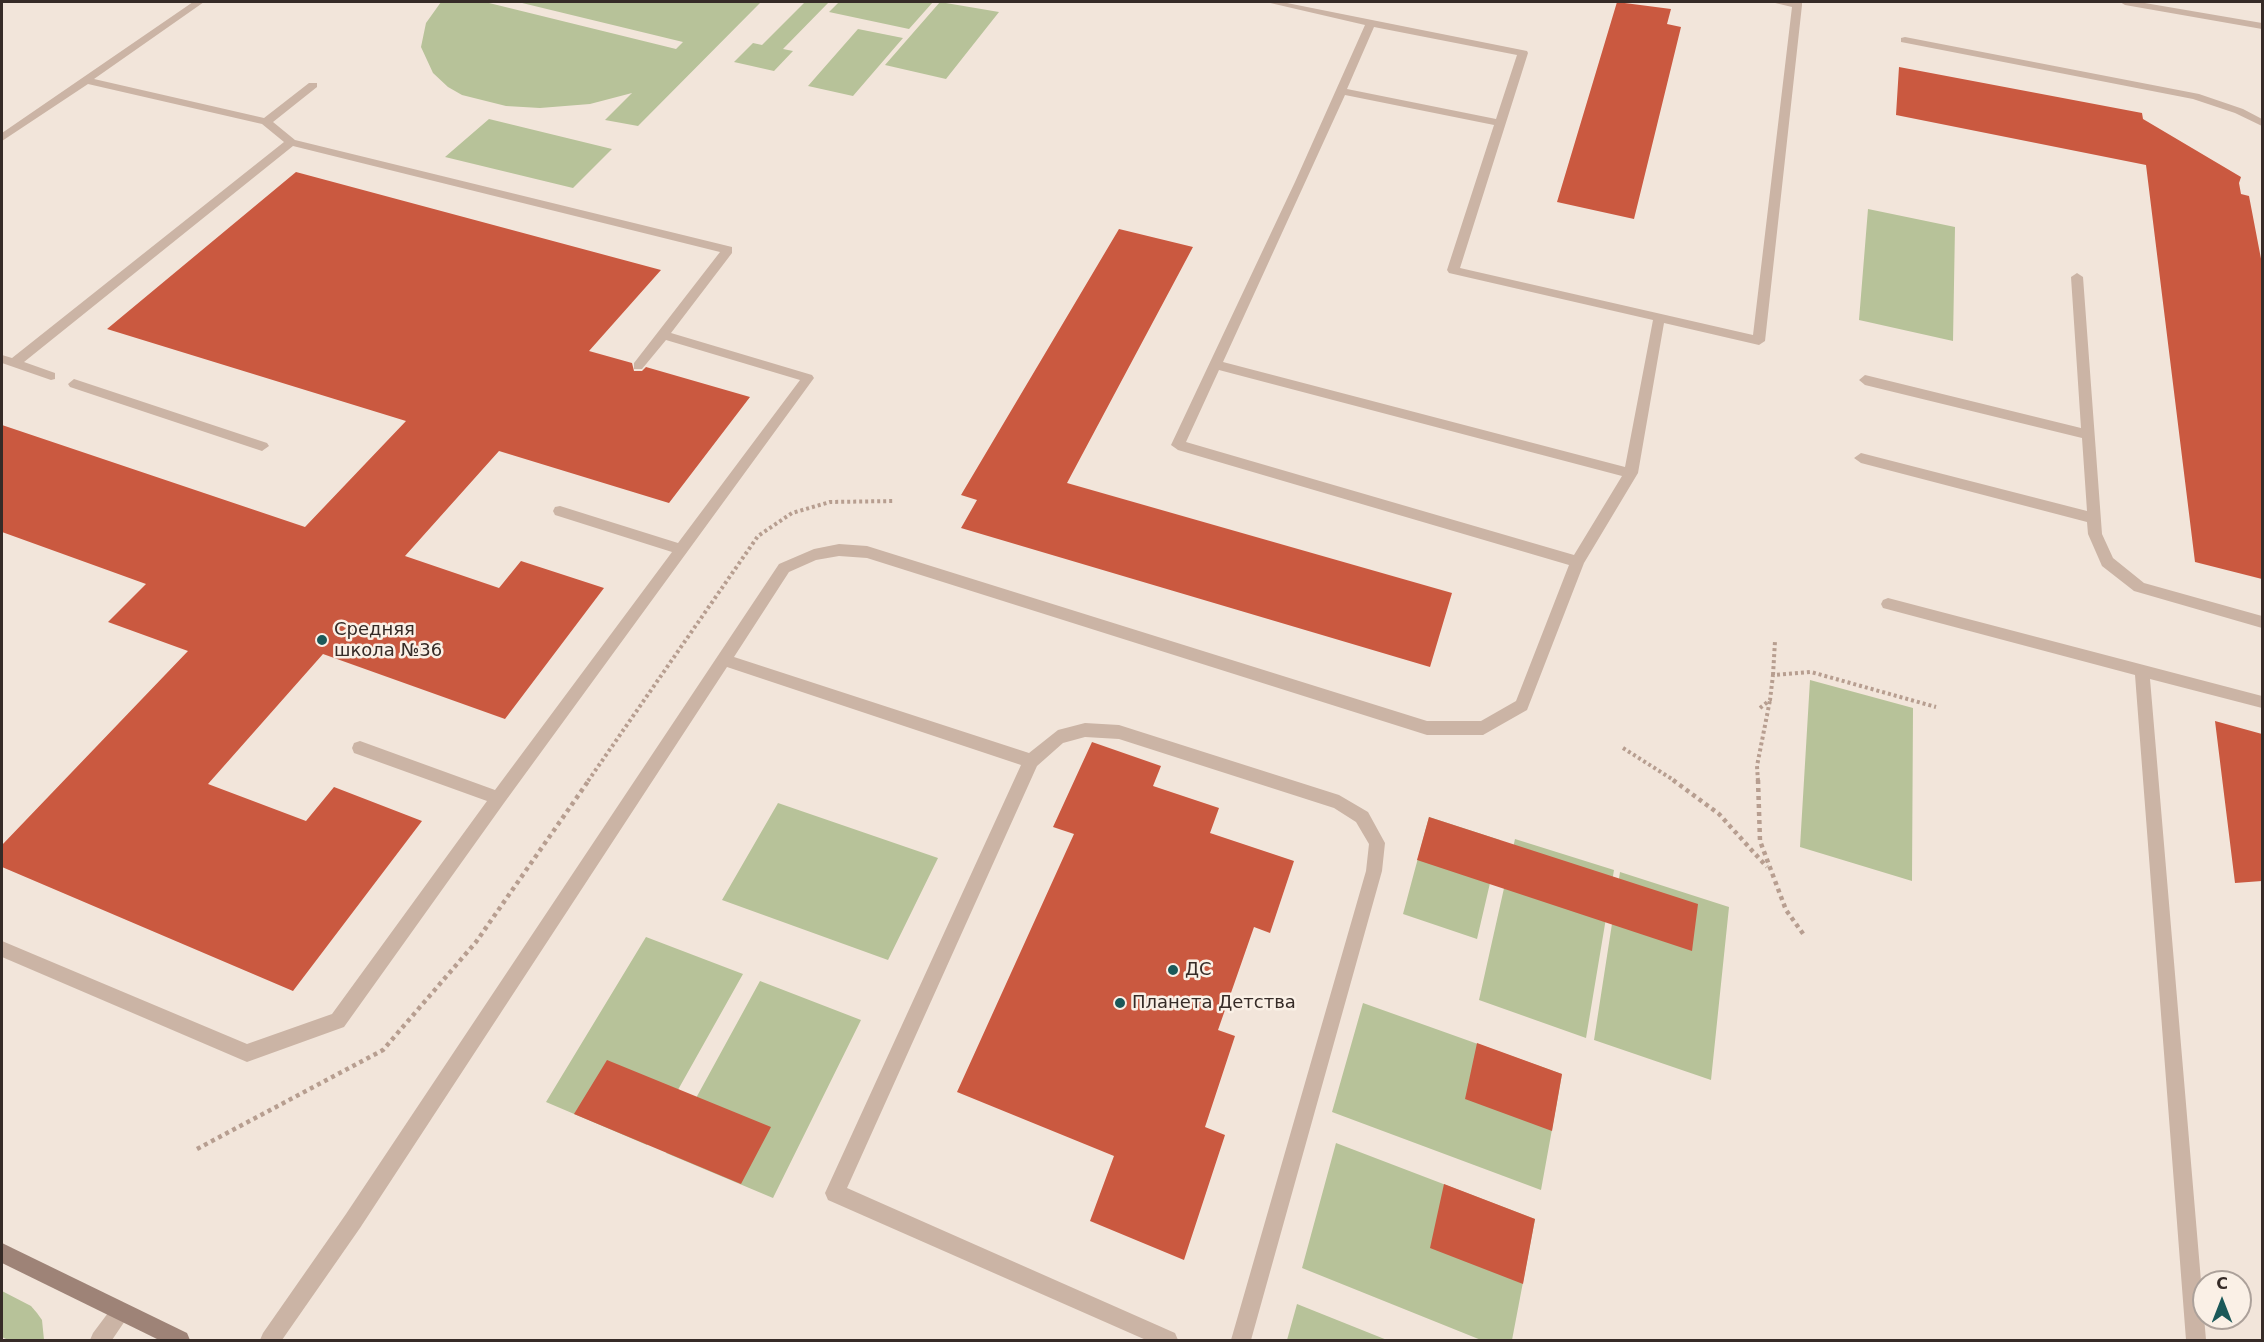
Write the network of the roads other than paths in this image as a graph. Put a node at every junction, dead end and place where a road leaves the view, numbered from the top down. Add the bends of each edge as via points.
1 (199, 2) edge
2 (1271, 2) edge
3 (1776, 2) edge
4 (2125, 2) edge
5 (1797, 3) edge
6 (1371, 23) junction
7 (2262, 26) edge
8 (1905, 40) dead end
9 (86, 80) junction
10 (313, 85) dead end
11 (1341, 91) junction
12 (266, 122) junction
13 (1500, 123) junction
14 (2262, 123) edge
15 (2, 138) edge
16 (291, 142) junction
17 (2077, 277) dead end
18 (1659, 319) junction
19 (663, 335) junction
20 (8, 361) edge
21 (1216, 365) junction
22 (638, 366) dead end
23 (51, 376) dead end
24 (1865, 380) dead end
25 (74, 384) dead end
26 (2088, 435) junction
27 (262, 446) dead end
28 (1861, 458) dead end
29 (1631, 473) junction
30 (560, 511) dead end
31 (2093, 518) junction
32 (682, 550) junction
33 (1577, 562) junction
34 (1888, 604) dead end
35 (2262, 622) edge
36 (725, 660) junction
37 (2142, 671) junction
38 (2262, 702) edge
39 (360, 748) dead end
40 (1031, 761) junction
41 (498, 798) junction
42 (2, 949) edge
43 (2, 1253) edge
44 (121, 1311) junction
45 (100, 1341) edge
46 (180, 1341) edge
47 (270, 1341) edge
48 (1168, 1341) edge
49 (1241, 1341) edge
50 (2196, 1341) edge

1 - 9 street
2 - 6 street
3 - 5 street
4 - 7 street
5 - 18 street via 1759,341
6 - 11 street
6 - 13 street via 1523,53
8 - 14 street via 2194,96
9 - 12 street
9 - 15 street
10 - 12 street
11 - 13 street
11 - 21 street
12 - 16 street
13 - 18 street via 1453,270
16 - 19 street via 728,250
16 - 20 street
17 - 26 street
18 - 29 street
19 - 22 street
19 - 32 street via 808,378
20 - 23 street
21 - 29 street
21 - 33 street via 1178,445
24 - 26 street
25 - 27 street
26 - 31 street
28 - 31 street
29 - 33 street
30 - 32 street
31 - 35 street via 2107,562 2139,587
32 - 41 street
33 - 36 street via 1522,705 1483,728 1427,728 867,552 839,550 814,555 784,568
34 - 37 street
36 - 40 street
36 - 47 street
37 - 38 street
37 - 50 street
39 - 41 street
40 - 48 street via 835,1193
40 - 49 street via 1058,737 1085,730 1119,732 1340,802 1362,817 1377,843 1374,871
41 - 42 street via 338,1021 247,1053
43 - 44 street
44 - 45 street
44 - 46 street

